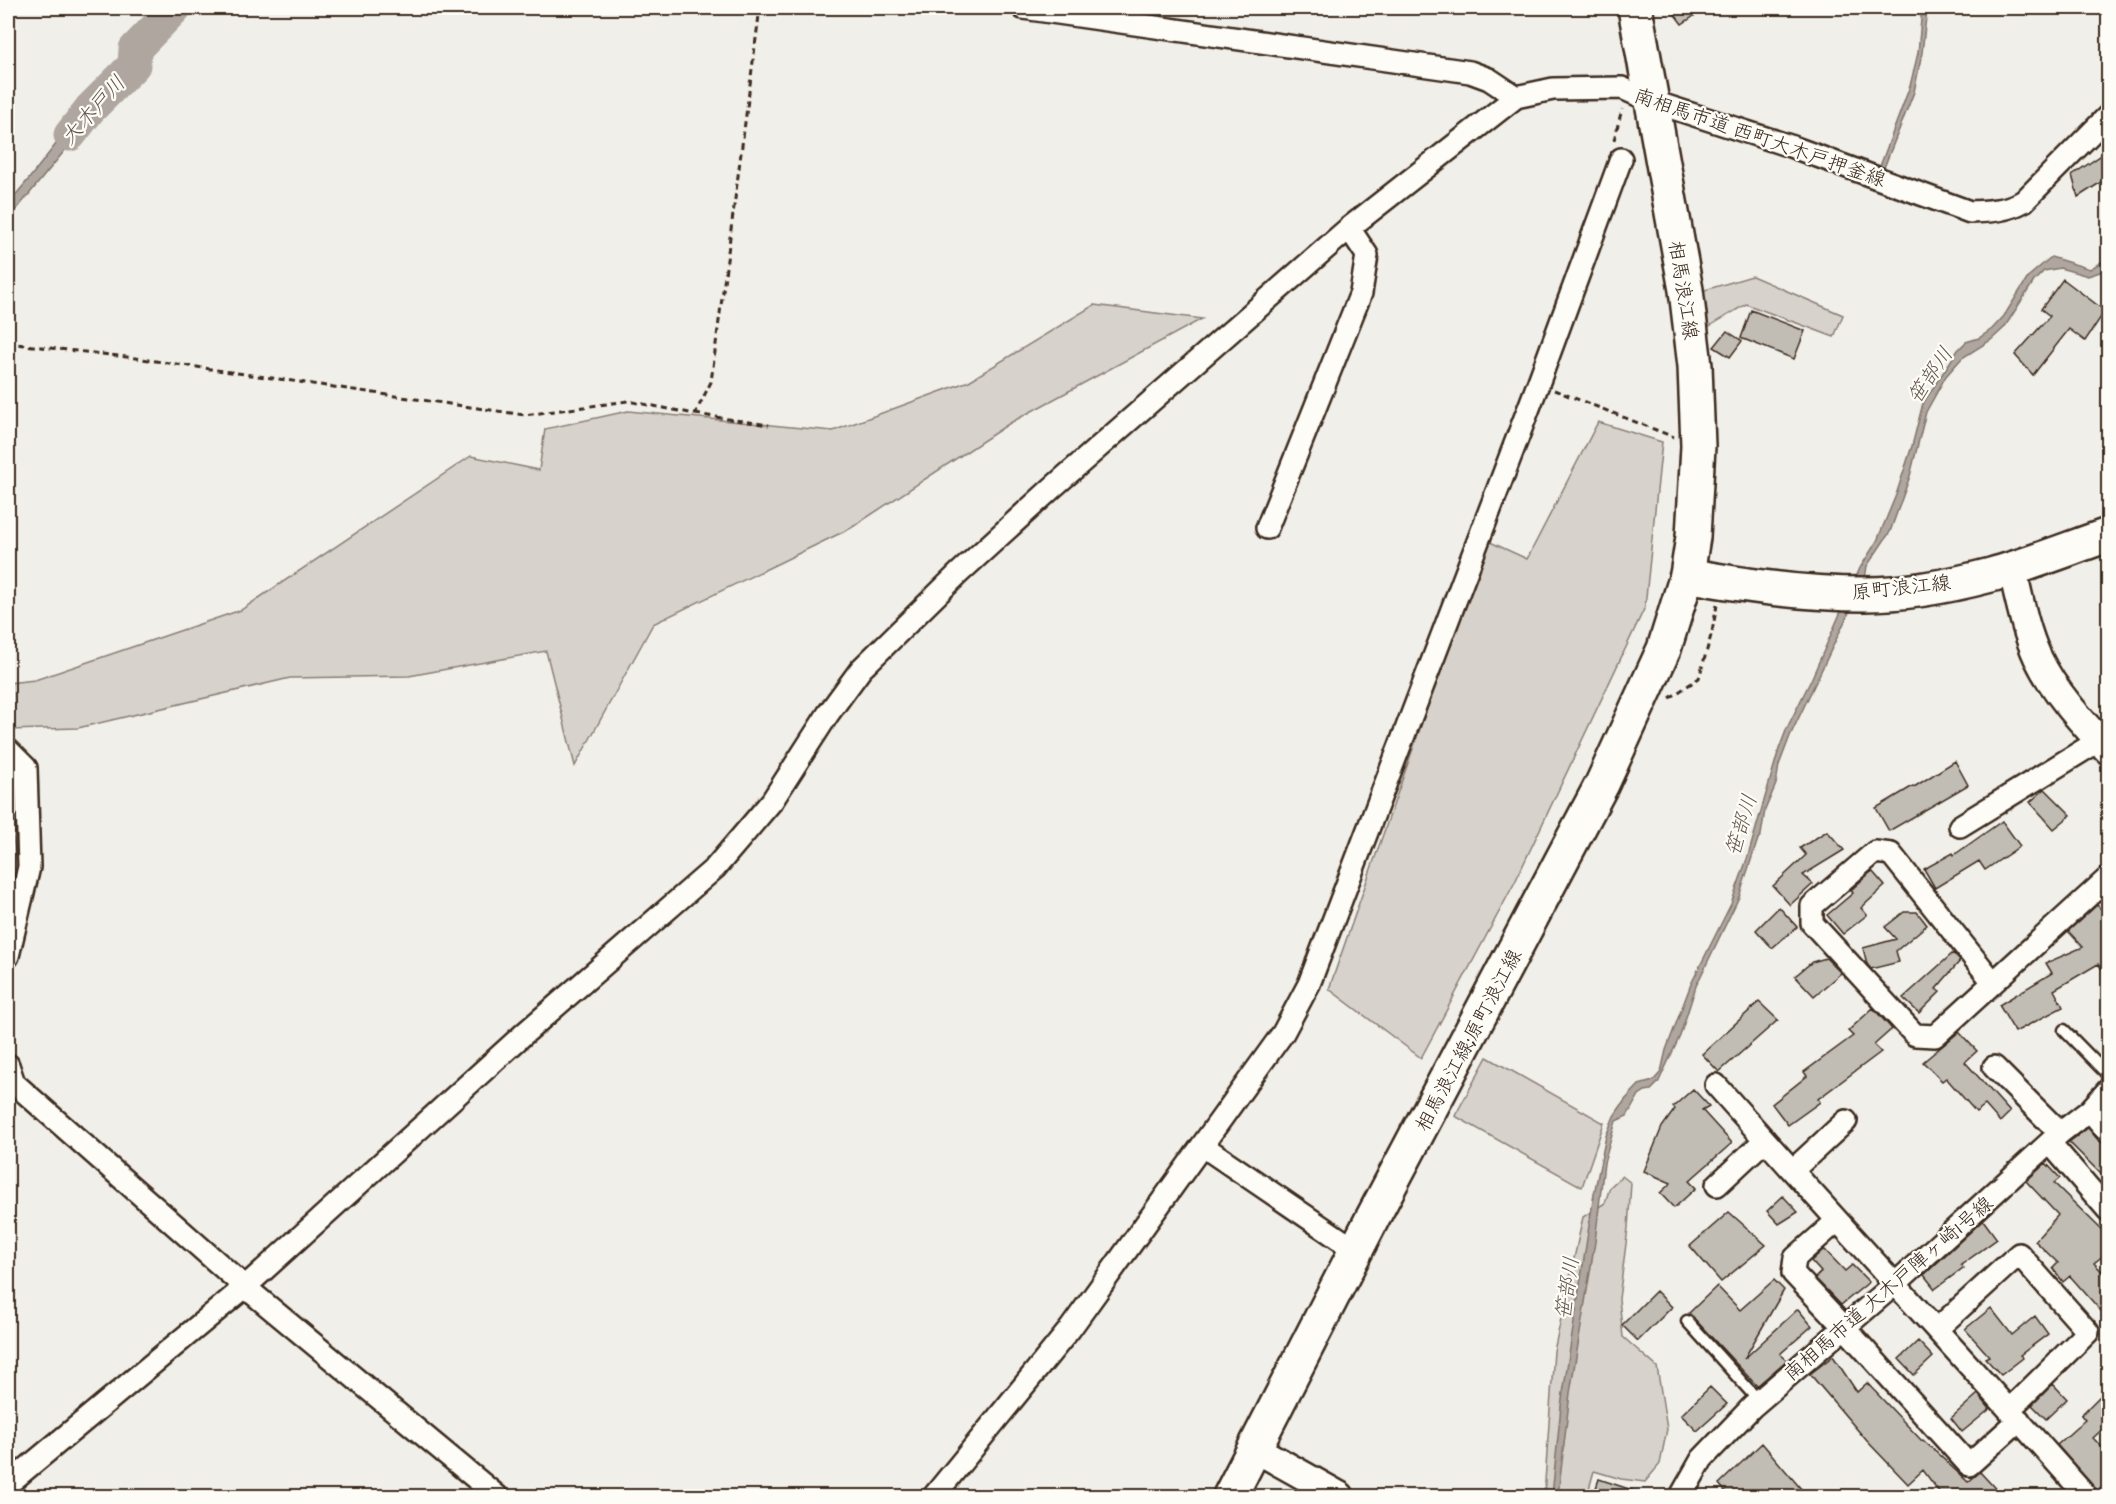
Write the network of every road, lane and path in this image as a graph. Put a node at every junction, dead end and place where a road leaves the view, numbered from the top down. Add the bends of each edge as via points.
1 (760, 8) edge
2 (1023, 8) edge
3 (1635, 8) edge
4 (1516, 98) junction
5 (1637, 101) junction
6 (2109, 116) edge
7 (1616, 153) joint
8 (1349, 228) junction
9 (8, 343) edge
10 (1538, 384) junction
11 (695, 414) junction
12 (769, 425) dead end
13 (1698, 446) junction
14 (1267, 528) dead end
15 (2109, 535) edge
16 (2012, 568) junction
17 (1687, 575) junction
18 (2104, 745) edge
19 (8, 750) edge
20 (1960, 825) dead end
21 (2109, 878) edge
22 (8, 956) edge
23 (1993, 982) junction
24 (2064, 1030) dead end
25 (8, 1065) edge
26 (1994, 1067) dead end
27 (2109, 1075) edge
28 (1716, 1085) dead end
29 (2109, 1090) edge
30 (2090, 1110) junction
31 (1846, 1121) dead end
32 (2109, 1132) edge
33 (2055, 1138) junction
34 (1765, 1140) junction
35 (1203, 1146) junction
36 (1793, 1170) junction
37 (1717, 1185) dead end
38 (2109, 1210) edge
39 (1837, 1221) junction
40 (1357, 1251) junction
41 (1896, 1284) junction
42 (245, 1287) junction
43 (1687, 1321) dead end
44 (1845, 1328) junction
45 (1937, 1329) junction
46 (1759, 1401) junction
47 (2014, 1415) junction
48 (1256, 1449) junction
49 (8, 1484) edge
50 (497, 1497) edge
51 (934, 1497) edge
52 (1230, 1497) edge
53 (1340, 1497) edge
54 (1681, 1497) edge
55 (2086, 1497) edge

1 - 11 path via 711,382
2 - 4 street via 1470,72 1489,79
3 - 5 main road, 相馬浪江線
4 - 5 street, 南相馬市道 西町大木戸押釜線 via 1552,89 1622,88
4 - 8 street
5 - 6 street, 南相馬市道 西町大木戸押釜線 via 1790,146 1970,212 2001,210 2024,201
5 - 7 path via 1621,118
5 - 13 main road, 相馬浪江線 via 1686,290 1697,390
7 - 10 street
8 - 14 street via 1367,255 1361,293
8 - 42 street via 1052,488 861,669 772,801 715,868
9 - 11 path via 525,415 628,402
10 - 13 path
10 - 35 street via 1309,984 1283,1032
11 - 12 path
13 - 17 main road, 相馬浪江線
15 - 16 main road, 原町浪江線
16 - 17 main road, 原町浪江線 via 1991,575 1866,594 1722,582
16 - 18 street via 2038,659
17 - 40 main road, 相馬浪江線;原町浪江線 via 1664,649 1602,784
18 - 20 street
19 - 22 street via 26,768 29,867
21 - 23 street
23 - 23 street via 1935,1036 1916,1035 1812,923 1812,906 1875,852 1891,854
24 - 27 lane
25 - 42 street via 14,1083
26 - 33 street
28 - 34 street
29 - 30 street, 南相馬市道 大木戸陣ヶ崎1号線
30 - 32 street
30 - 33 street, 南相馬市道 大木戸陣ヶ崎1号線
31 - 36 street
33 - 38 street
33 - 41 street, 南相馬市道 大木戸陣ヶ崎1号線
34 - 36 street
34 - 37 street
35 - 40 street
35 - 51 street via 1070,1329
36 - 39 street
39 - 41 street
39 - 44 street via 1795,1258 1793,1273
40 - 48 main road, 相馬浪江線;原町浪江線
41 - 44 street, 南相馬市道 大木戸陣ヶ崎1号線
41 - 45 street
42 - 49 street
42 - 50 street
43 - 46 lane
44 - 46 street, 南相馬市道 大木戸陣ヶ崎1号線
44 - 47 street via 1969,1465
45 - 47 street
45 - 47 street via 2019,1254 2088,1332
46 - 54 street, 南相馬市道 大木戸陣ヶ崎1号線 via 1702,1459
47 - 55 street
48 - 52 main road, 相馬浪江線;原町浪江線
48 - 53 street

